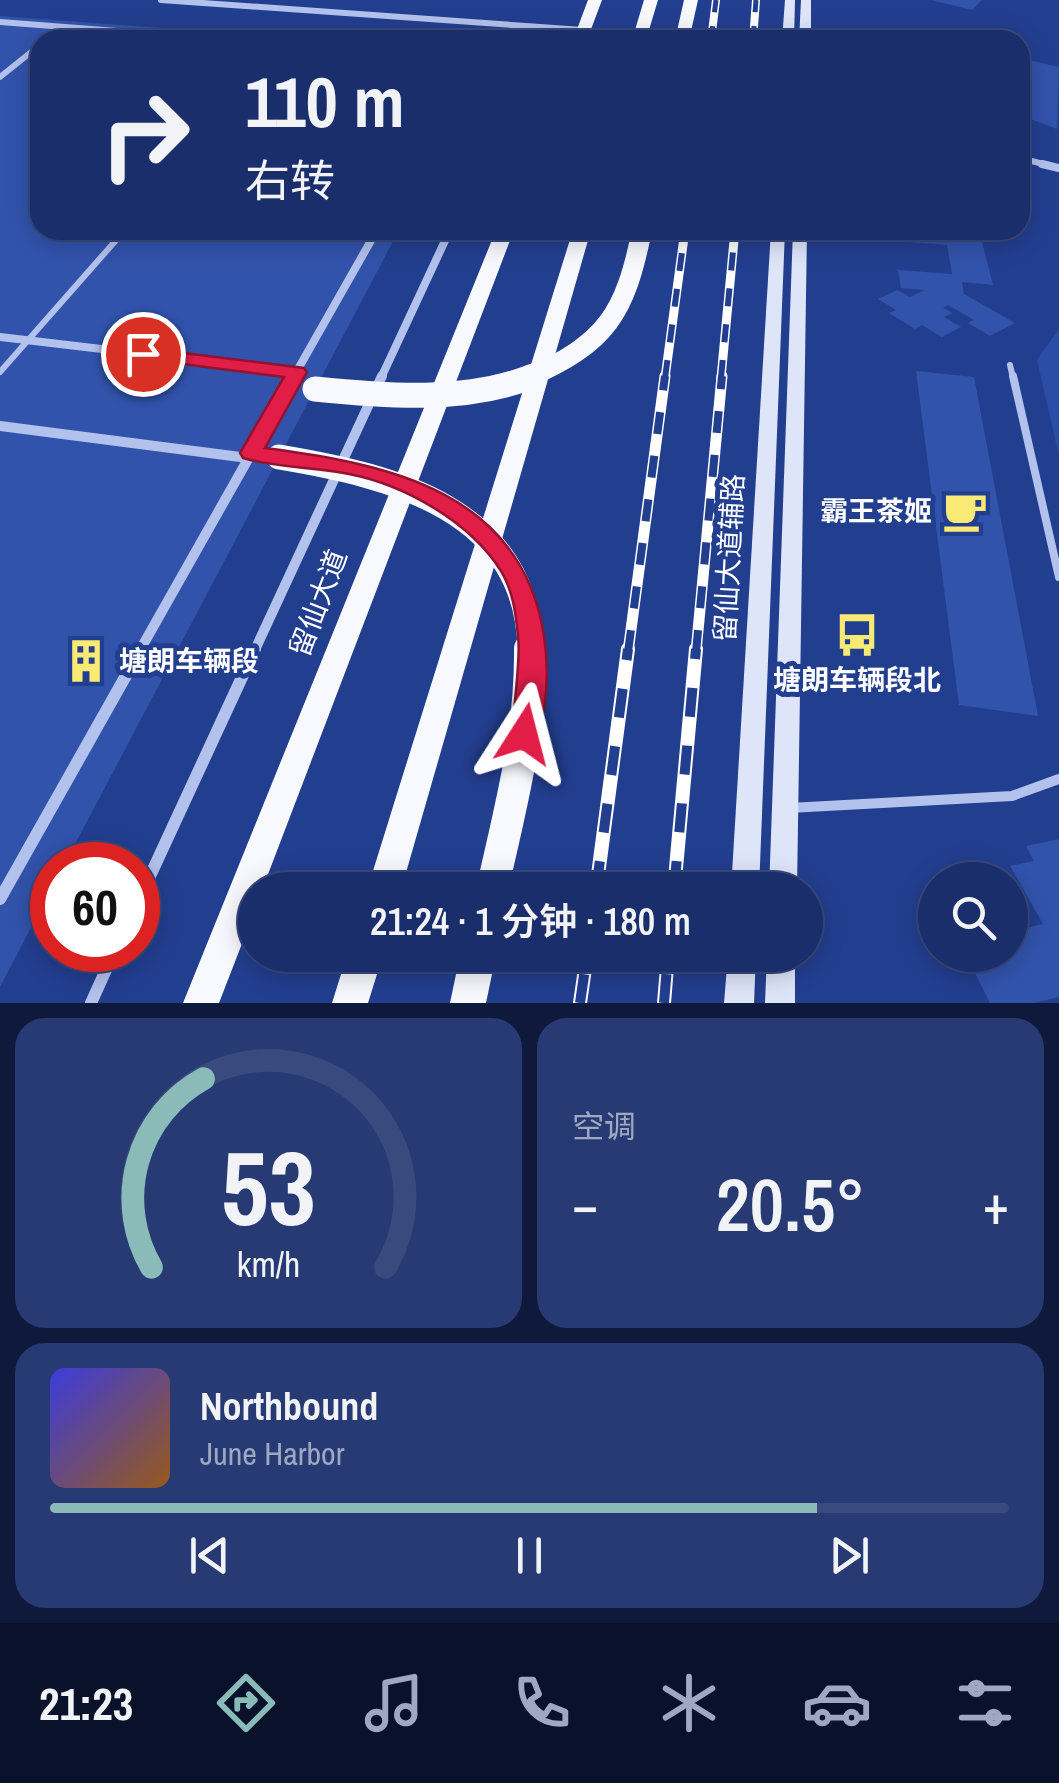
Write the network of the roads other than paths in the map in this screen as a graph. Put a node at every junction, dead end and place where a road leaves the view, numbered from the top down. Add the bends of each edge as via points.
1 (161, 0) edge
2 (596, 0) edge
3 (651, 0) edge
4 (691, 0) edge
5 (790, 0) edge
6 (806, 0) edge
7 (0, 22) edge
8 (63, 27) junction
9 (545, 27) junction
10 (59, 30) edge
11 (102, 30) edge
12 (544, 30) edge
13 (558, 30) edge
14 (583, 30) edge
15 (642, 30) edge
16 (684, 30) edge
17 (788, 30) edge
18 (805, 30) edge
19 (30, 53) edge
20 (0, 77) edge
21 (1030, 161) edge
22 (1059, 168) edge
23 (116, 240) edge
24 (371, 240) edge
25 (445, 240) edge
26 (501, 240) edge
27 (579, 240) edge
28 (640, 240) edge
29 (778, 240) edge
30 (800, 240) edge
31 (0, 336) edge
32 (28, 340) junction
33 (1010, 365) dead end
34 (0, 372) edge
35 (297, 372) junction
36 (289, 386) junction
37 (315, 389) joint
38 (0, 426) edge
39 (260, 456) junction
40 (1059, 577) edge
41 (1059, 779) edge
42 (785, 808) junction
43 (160, 855) edge
44 (389, 872) edge
45 (496, 872) edge
46 (746, 872) edge
47 (783, 872) edge
48 (0, 899) edge
49 (105, 972) edge
50 (360, 972) edge
51 (474, 972) edge
52 (741, 972) edge
53 (781, 972) edge
54 (90, 1003) edge
55 (201, 1003) edge
56 (350, 1003) edge
57 (468, 1003) edge
58 (739, 1003) edge
59 (780, 1003) edge

1 - 9 street
2 - 14 main road
3 - 15 main road
4 - 16 main road
5 - 17 main road
6 - 18 main road
7 - 8 street
8 - 10 street
8 - 11 street
9 - 12 street
9 - 13 street
19 - 20 street
21 - 22 street
23 - 32 lane
24 - 35 street
25 - 43 street
26 - 55 main road, 留仙大道
27 - 44 main road
28 - 37 main road, bridge via 622,305 583,348 556,366 503,384 419,397
29 - 46 main road, 留仙大道辅路
30 - 42 main road
31 - 32 street
32 - 34 lane
32 - 35 street
33 - 40 lane
35 - 36 street
36 - 37 street
36 - 39 street
38 - 39 street
39 - 45 main road, bridge via 350,467 420,491 454,510 512,567 526,602 532,698
39 - 48 street
41 - 42 lane via 1012,796
42 - 47 main road
49 - 54 street
50 - 56 main road
51 - 57 main road
52 - 58 main road
53 - 59 main road

